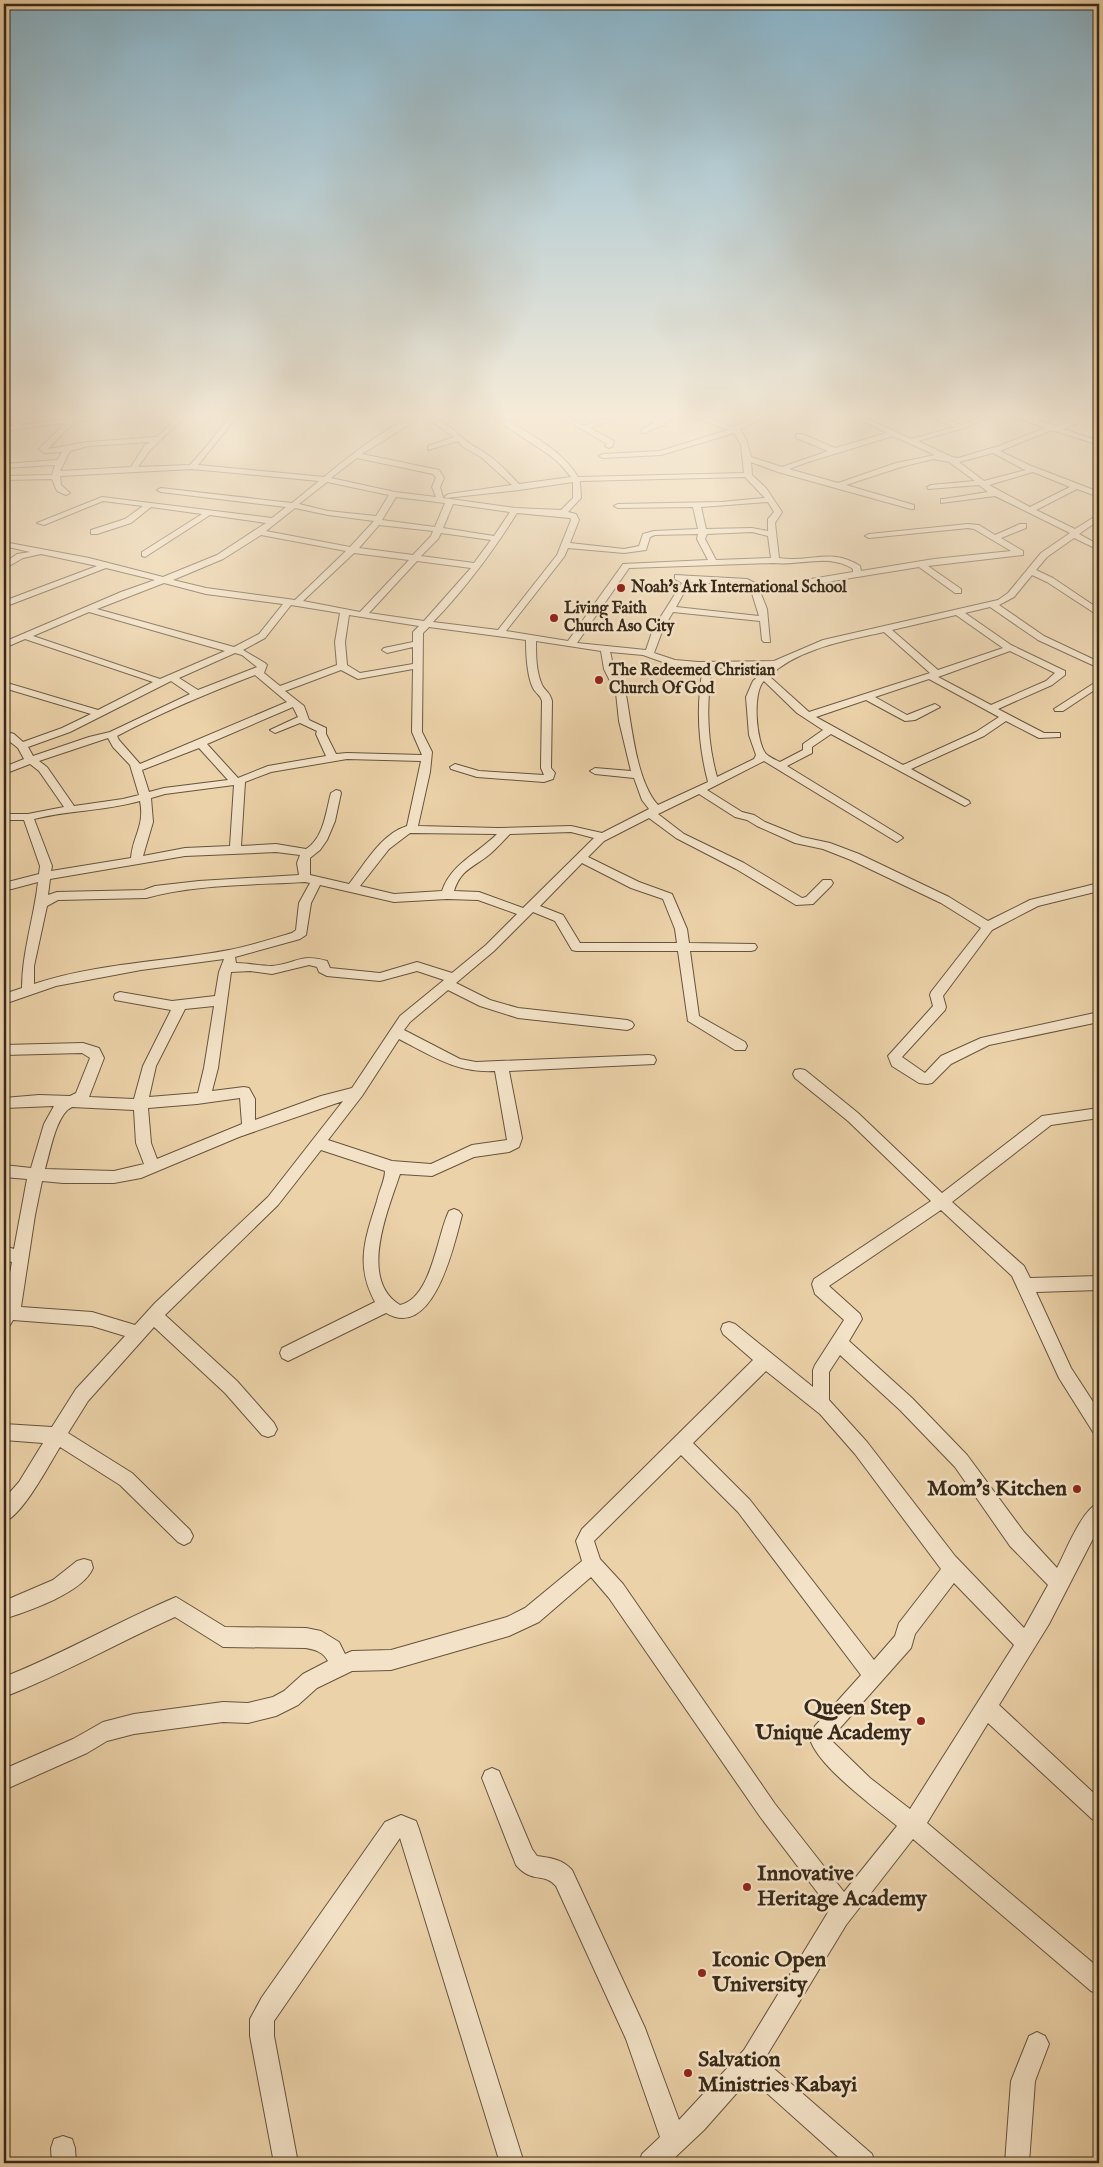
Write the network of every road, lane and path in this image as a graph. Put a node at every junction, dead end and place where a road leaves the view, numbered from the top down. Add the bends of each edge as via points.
1 (60, 515) edge
2 (136, 515) edge
3 (205, 515) edge
4 (225, 515) edge
5 (280, 515) edge
6 (341, 515) edge
7 (381, 515) edge
8 (445, 515) edge
9 (512, 515) edge
10 (570, 515) edge
11 (699, 515) edge
12 (777, 515) edge
13 (1039, 515) edge
14 (1099, 516) edge
15 (273, 521) junction
16 (378, 521) junction
17 (41, 522) dead end
18 (1023, 526) dead end
19 (439, 529) junction
20 (94, 532) dead end
21 (260, 532) junction
22 (703, 532) junction
23 (772, 532) junction
24 (1074, 534) junction
25 (869, 536) dead end
26 (994, 538) junction
27 (497, 539) junction
28 (4, 544) edge
29 (566, 545) junction
30 (1099, 548) edge
31 (352, 550) junction
32 (45, 551) junction
33 (145, 554) dead end
34 (1029, 557) junction
35 (416, 558) junction
36 (772, 560) junction
37 (714, 563) junction
38 (676, 564) junction
39 (920, 564) junction
40 (106, 565) junction
41 (476, 566) junction
42 (4, 567) edge
43 (1031, 571) junction
44 (858, 573) junction
45 (682, 579) junction
46 (162, 581) junction
47 (814, 581) dead end
48 (958, 591) dead end
49 (293, 602) junction
50 (4, 604) edge
51 (993, 605) junction
52 (89, 609) junction
53 (672, 609) junction
54 (345, 611) junction
55 (959, 613) junction
56 (1099, 613) edge
57 (362, 615) junction
58 (764, 620) junction
59 (428, 624) junction
60 (885, 628) junction
61 (500, 633) junction
62 (24, 636) junction
63 (531, 638) junction
64 (767, 640) dead end
65 (416, 644) junction
66 (571, 644) junction
67 (4, 645) edge
68 (605, 648) junction
69 (1010, 648) junction
70 (232, 650) junction
71 (246, 650) junction
72 (387, 650) dead end
73 (649, 654) junction
74 (777, 664) junction
75 (708, 665) junction
76 (1099, 665) edge
77 (342, 666) junction
78 (416, 666) junction
79 (260, 669) junction
80 (934, 675) junction
81 (764, 676) junction
82 (171, 677) junction
83 (161, 682) junction
84 (1099, 683) edge
85 (4, 685) edge
86 (279, 690) junction
87 (197, 694) junction
88 (867, 697) junction
89 (294, 704) junction
90 (935, 707) dead end
91 (990, 708) junction
92 (1058, 709) dead end
93 (99, 713) junction
94 (808, 716) junction
95 (1006, 717) junction
96 (302, 719) junction
97 (275, 730) dead end
98 (830, 730) junction
99 (4, 734) edge
100 (112, 735) junction
101 (1056, 735) dead end
102 (200, 743) junction
103 (22, 746) junction
104 (761, 755) junction
105 (332, 758) junction
106 (426, 758) junction
107 (30, 759) junction
108 (780, 766) junction
109 (455, 767) dead end
110 (137, 768) junction
111 (902, 769) junction
112 (4, 771) edge
113 (595, 771) dead end
114 (638, 775) junction
115 (238, 781) junction
116 (713, 782) junction
117 (698, 789) junction
118 (336, 793) dead end
119 (144, 796) junction
120 (965, 804) dead end
121 (71, 808) junction
122 (653, 812) junction
123 (4, 817) edge
124 (28, 817) junction
125 (412, 828) junction
126 (508, 830) junction
127 (604, 837) junction
128 (897, 838) dead end
129 (235, 850) junction
130 (308, 853) junction
131 (582, 858) junction
132 (137, 859) junction
133 (311, 879) junction
134 (45, 882) junction
135 (827, 883) dead end
136 (4, 887) edge
137 (353, 887) junction
138 (1099, 887) edge
139 (447, 895) junction
140 (57, 896) junction
141 (42, 904) junction
142 (528, 910) junction
143 (988, 928) junction
144 (682, 947) junction
145 (751, 947) dead end
146 (230, 954) junction
147 (228, 968) junction
148 (450, 981) junction
149 (28, 991) junction
150 (120, 997) dead end
151 (4, 999) edge
152 (222, 1000) junction
153 (180, 1006) junction
154 (1099, 1016) edge
155 (627, 1025) dead end
156 (396, 1032) junction
157 (740, 1046) dead end
158 (4, 1050) edge
159 (649, 1060) dead end
160 (501, 1067) junction
161 (800, 1074) dead end
162 (357, 1092) junction
163 (204, 1098) junction
164 (4, 1102) edge
165 (141, 1102) junction
166 (66, 1103) junction
167 (1099, 1112) edge
168 (250, 1127) junction
169 (319, 1143) junction
170 (154, 1167) junction
171 (392, 1167) junction
172 (4, 1171) edge
173 (36, 1174) junction
174 (941, 1202) junction
175 (454, 1216) dead end
176 (4, 1253) edge
177 (21, 1257) junction
178 (1099, 1284) edge
179 (1026, 1285) junction
180 (384, 1303) junction
181 (7, 1316) edge
182 (154, 1316) junction
183 (730, 1329) dead end
184 (138, 1333) junction
185 (839, 1343) junction
186 (288, 1353) dead end
187 (765, 1360) junction
188 (820, 1374) junction
189 (796, 1384) junction
190 (821, 1404) junction
191 (1099, 1426) edge
192 (268, 1429) dead end
193 (4, 1432) edge
194 (57, 1436) junction
195 (681, 1443) junction
196 (4, 1513) edge
197 (1098, 1516) edge
198 (184, 1536) dead end
199 (592, 1564) junction
200 (84, 1568) dead end
201 (953, 1569) junction
202 (1060, 1583) junction
203 (4, 1610) edge
204 (1026, 1644) junction
205 (341, 1665) junction
206 (874, 1676) junction
207 (4, 1687) edge
208 (986, 1707) junction
209 (492, 1778) dead end
210 (4, 1780) edge
211 (1099, 1812) edge
212 (912, 1824) junction
213 (844, 1909) junction
214 (1099, 1983) edge
215 (1037, 2044) dead end
216 (749, 2062) junction
217 (674, 2141) junction
218 (286, 2163) edge
219 (512, 2163) edge
220 (651, 2163) edge
221 (863, 2163) edge
222 (1018, 2163) edge

1 - 17 street
2 - 20 street via 128,521
3 - 33 street
4 - 15 street
5 - 15 street
6 - 16 street
7 - 16 street
8 - 19 street
9 - 27 street
10 - 29 street via 575,520
11 - 22 street
12 - 23 street via 772,519
13 - 24 street
14 - 24 street
15 - 21 street
16 - 19 street
16 - 31 street
18 - 26 street
19 - 27 street
19 - 35 street
21 - 31 street
21 - 46 street via 220,557
22 - 23 street
22 - 29 street via 649,534 643,548 627,551
22 - 37 street via 702,542
23 - 36 street via 775,558
24 - 30 street
24 - 34 street via 1044,555
25 - 26 street via 968,526
26 - 34 street
27 - 41 street
28 - 32 street
29 - 61 street
31 - 35 street
31 - 49 street
32 - 40 street
32 - 42 street via 20,556
34 - 39 street
34 - 43 street
35 - 41 street
35 - 57 street
36 - 37 street
36 - 44 street via 806,561 838,557 849,560 858,568
37 - 38 street
38 - 45 street via 677,576
38 - 66 street via 626,566
39 - 44 street
39 - 48 street
40 - 46 street
40 - 50 street
41 - 59 street
43 - 51 street via 1011,595
43 - 56 street
44 - 47 street
45 - 53 street via 687,581
45 - 58 street via 751,584 763,609
46 - 49 street
46 - 52 street
49 - 54 street
49 - 71 street
51 - 55 street
51 - 76 street via 1041,638
52 - 62 street
52 - 70 street
53 - 58 street
53 - 73 street via 658,629
54 - 57 street
54 - 77 street via 340,642
55 - 60 street
55 - 69 street
57 - 59 street
58 - 64 street
59 - 61 street
59 - 65 street via 418,632
60 - 74 street via 820,644
60 - 80 street
61 - 63 street
62 - 67 street
62 - 83 street
63 - 66 street
63 - 109 street via 538,688 545,692 547,701 546,768 549,777 477,774
65 - 72 street
65 - 78 street
66 - 68 street
68 - 73 street
68 - 114 street via 609,669 621,693 624,722
69 - 80 street
69 - 91 street via 1062,674 1049,683
70 - 71 street
70 - 82 street
71 - 79 street via 262,665
73 - 75 street via 674,663
74 - 75 street
74 - 81 street
75 - 116 street via 704,722 708,766
77 - 78 street via 358,676
77 - 86 street
78 - 106 street via 417,732 427,752
79 - 86 street via 259,674
79 - 87 street
80 - 88 street
80 - 91 street
81 - 94 street
81 - 104 street via 756,683 751,697 754,735
82 - 83 street
82 - 87 street
83 - 93 street
84 - 92 street
85 - 93 street
86 - 89 street
87 - 100 street
88 - 90 street via 905,718
88 - 94 street
89 - 96 street via 301,710
89 - 102 street
91 - 95 street
93 - 103 street via 66,730
94 - 98 street
95 - 101 street via 1043,736
95 - 111 street via 980,734
96 - 97 street
96 - 105 street via 322,730
98 - 108 street via 807,746 808,751
98 - 111 street
99 - 103 street
100 - 107 street
100 - 110 street via 117,746
102 - 110 street
102 - 115 street
103 - 107 street
104 - 108 street
104 - 116 street via 759,761
105 - 106 street
105 - 115 street via 268,769
106 - 125 street
107 - 112 street
107 - 121 street via 43,769
108 - 128 street
110 - 119 street
111 - 120 street
113 - 114 street via 612,770
114 - 122 street
115 - 119 street
115 - 129 street
116 - 117 street
117 - 122 street
117 - 143 street via 761,824 799,840 855,857 945,900
118 - 130 street via 325,835 316,849
119 - 121 street via 94,807
119 - 132 street via 147,821 137,846
121 - 124 street
122 - 127 street
122 - 135 street via 680,836 740,866 800,902 809,901
123 - 124 street
124 - 134 street via 46,866
125 - 126 street
125 - 137 street via 400,832
126 - 127 street via 571,829
126 - 139 street via 460,868 451,878
127 - 131 street
129 - 130 street via 276,848
129 - 132 street via 185,852
130 - 133 street via 302,864
131 - 142 street
131 - 144 street via 635,885 668,897 681,929
132 - 134 street
133 - 137 street
133 - 140 street via 199,885 146,894
133 - 146 street via 302,932
134 - 136 street
134 - 140 street
134 - 141 street
137 - 139 street via 394,898
138 - 143 street via 1034,903
139 - 142 street via 479,896
140 - 141 street
141 - 149 street via 28,966
142 - 144 street via 559,918 576,947
142 - 148 street via 490,948
143 - 154 street via 936,995 940,1007 895,1056 898,1062 927,1080 946,1060 986,1041
144 - 145 street
144 - 157 street via 693,1018
146 - 147 street
146 - 149 street via 54,982
147 - 148 street via 272,970 313,961 323,964 327,972 380,977 417,966
147 - 152 street
148 - 155 street via 485,1003 518,1013
148 - 156 street via 405,1019
149 - 151 street
150 - 153 street
152 - 153 street
152 - 163 street
153 - 165 street via 156,1049
156 - 160 street via 457,1063
156 - 162 street
158 - 166 street via 83,1048 94,1052 97,1058 82,1097
159 - 160 street
160 - 171 street via 514,1143 472,1151 432,1170
161 - 174 street via 853,1117
162 - 168 street via 318,1102
162 - 169 street
163 - 165 street
163 - 168 street via 246,1093 249,1102 246,1118
164 - 166 street via 39,1100
165 - 166 street via 124,1105
165 - 170 street via 144,1147
166 - 173 street via 51,1124
167 - 174 street via 1047,1120
168 - 170 street
169 - 171 street
169 - 182 street via 273,1201
170 - 173 street via 114,1177
171 - 180 street via 370,1262
172 - 173 street
173 - 177 street
174 - 179 street via 1018,1271
174 - 185 street via 820,1284 820,1289 854,1319
175 - 180 street via 438,1270 419,1305 402,1312 392,1310
176 - 177 street
177 - 181 street via 13,1306
178 - 179 street
179 - 191 street via 1065,1373
180 - 186 street via 379,1309
181 - 184 street via 92,1319
182 - 184 street
182 - 192 street via 231,1387
183 - 187 street
184 - 194 street via 82,1395
185 - 188 street
185 - 202 street via 906,1404 961,1461 1017,1539
187 - 189 street
187 - 195 street
188 - 189 street
188 - 190 street
189 - 190 street
190 - 201 street via 861,1448
193 - 194 street
194 - 196 street via 25,1488
194 - 198 street via 126,1480
195 - 199 street via 588,1535 585,1541
195 - 206 street via 744,1506
197 - 202 street via 1090,1524
199 - 205 street via 532,1615 509,1626 392,1660 352,1661
199 - 213 street via 616,1591 768,1811
200 - 203 street via 60,1587
201 - 204 street
201 - 206 street via 906,1630 904,1640
202 - 204 street
204 - 208 street
205 - 207 street via 332,1650 321,1641 223,1637 176,1607 43,1672
205 - 210 street via 310,1681 276,1706 248,1713 223,1712 134,1724 102,1732 80,1746
206 - 212 street via 822,1733 821,1742 863,1785
208 - 211 street
208 - 212 street
209 - 217 street via 524,1857 531,1866 557,1870 564,1878 636,2036
212 - 213 street
212 - 214 street
213 - 216 street
215 - 222 street via 1023,2081
216 - 217 street
216 - 221 street
217 - 220 street
218 - 219 street via 262,2036 262,2019 394,1830 401,1826 408,1829

